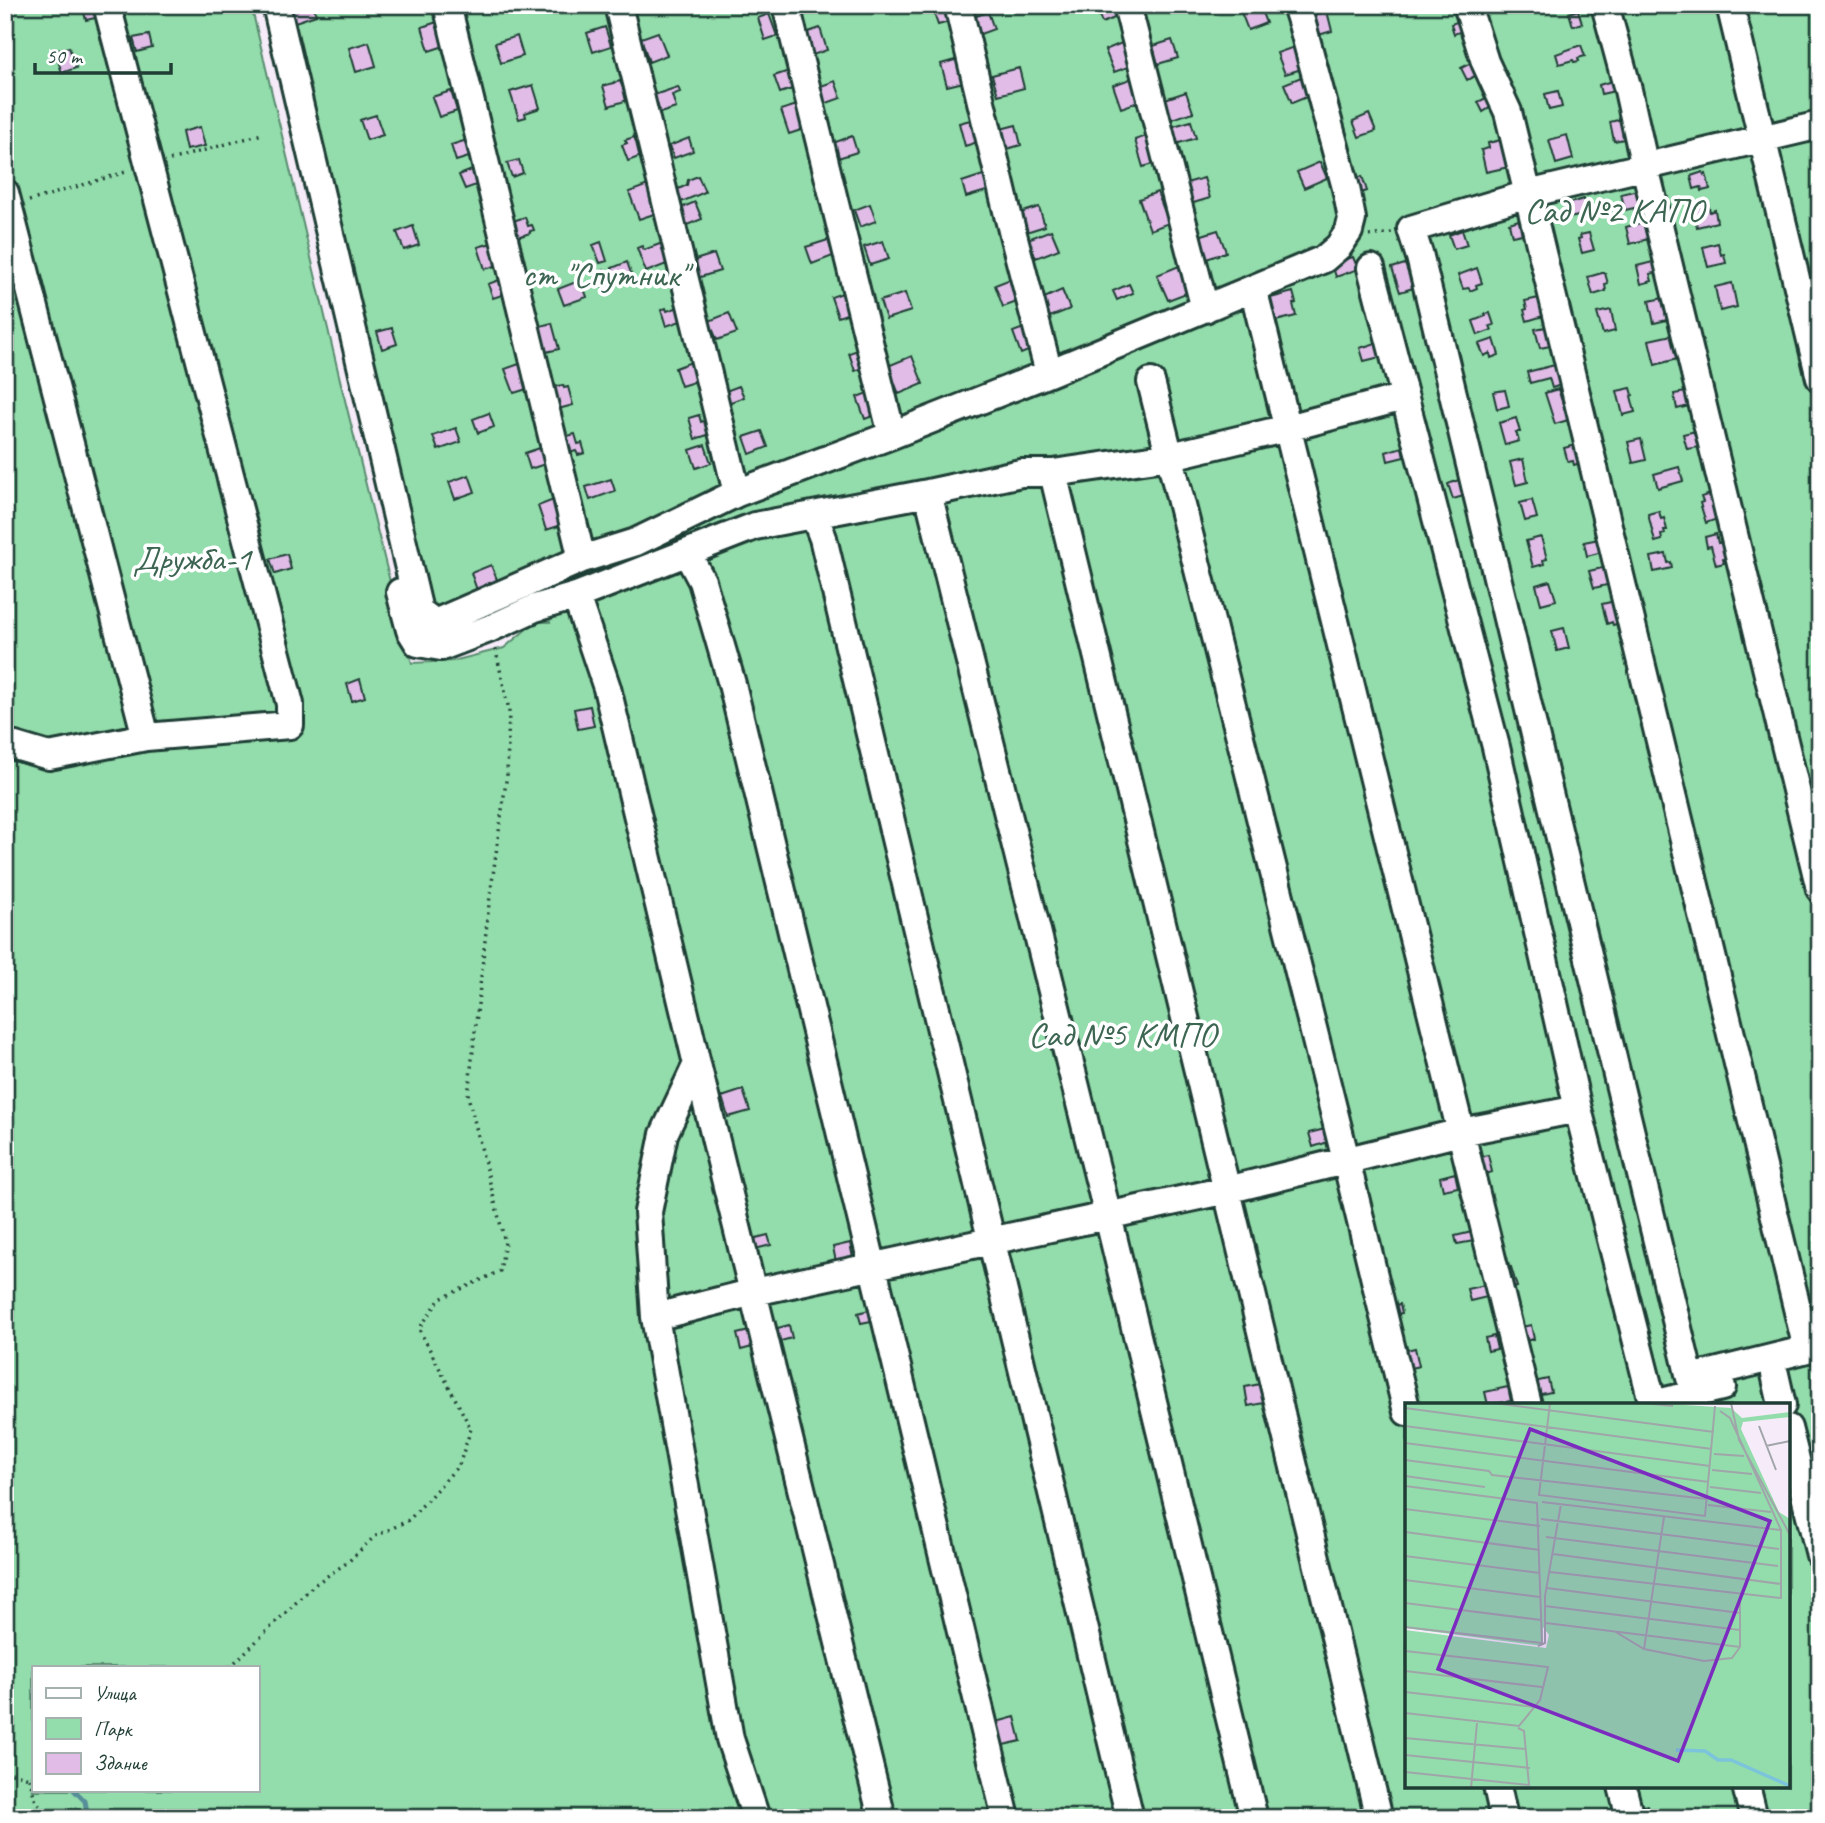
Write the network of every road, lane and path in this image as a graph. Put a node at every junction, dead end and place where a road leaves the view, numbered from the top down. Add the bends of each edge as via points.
1 (107, 5) edge
2 (258, 5) edge
3 (276, 5) edge
4 (447, 5) edge
5 (618, 5) edge
6 (786, 5) edge
7 (958, 5) edge
8 (1127, 5) edge
9 (1296, 5) edge
10 (1467, 5) edge
11 (1605, 5) edge
12 (1730, 5) edge
13 (1820, 125) edge
14 (1762, 138) junction
15 (1645, 167) junction
16 (5, 193) edge
17 (1528, 194) junction
18 (1412, 229) junction
19 (1349, 231) junction
20 (1371, 268) dead end
21 (1257, 304) dead end
22 (1205, 309) junction
23 (1049, 373) junction
24 (1820, 378) edge
25 (1151, 382) dead end
26 (1404, 397) junction
27 (1288, 428) junction
28 (892, 435) junction
29 (1171, 456) junction
30 (1053, 473) junction
31 (737, 493) junction
32 (928, 493) junction
33 (814, 516) junction
34 (687, 553) junction
35 (582, 559) junction
36 (576, 596) junction
37 (491, 628) junction
38 (146, 737) junction
39 (5, 743) edge
40 (1820, 889) edge
41 (697, 1064) junction
42 (1578, 1109) junction
43 (1461, 1132) junction
44 (1346, 1160) junction
45 (1227, 1190) junction
46 (1108, 1216) junction
47 (991, 1239) junction
48 (874, 1266) junction
49 (754, 1292) junction
50 (655, 1317) junction
51 (1815, 1352) edge
52 (1775, 1374) junction
53 (1528, 1403) edge
54 (1653, 1403) edge
55 (1657, 1403) edge
56 (1782, 1403) edge
57 (1405, 1404) edge
58 (1790, 1436) edge
59 (1820, 1555) edge
60 (231, 1666) edge
61 (5, 1771) edge
62 (31, 1777) edge
63 (1497, 1788) edge
64 (1622, 1788) edge
65 (1746, 1788) edge
66 (34, 1792) edge
67 (1252, 1817) edge
68 (54, 1818) edge
69 (756, 1818) edge
70 (883, 1818) edge
71 (1006, 1818) edge
72 (1130, 1818) edge
73 (1378, 1818) edge
74 (1504, 1818) edge
75 (1630, 1818) edge
76 (1754, 1818) edge

1 - 38 street via 290,704 290,724
2 - 37 street via 410,630 418,643 440,647
3 - 35 street via 419,611 435,623
4 - 35 street
5 - 31 street
6 - 28 street
7 - 23 street
8 - 22 street
9 - 19 street via 1346,188 1352,219
10 - 17 street via 1485,62 1508,112
11 - 15 street
12 - 14 street
13 - 14 street
14 - 15 street
14 - 24 street
15 - 17 street
15 - 40 street
16 - 38 street
17 - 18 street
17 - 51 street
18 - 19 path via 1374,237
18 - 51 street via 1690,1378
19 - 22 street via 1324,258
20 - 26 street
21 - 27 street
22 - 23 street
23 - 28 street
25 - 29 street
26 - 27 street
26 - 42 street via 1496,747
27 - 29 street
27 - 43 street
28 - 31 street
29 - 30 street
29 - 44 street
30 - 32 street via 1021,473
30 - 45 street
31 - 35 street via 636,542
32 - 33 street
32 - 46 street
33 - 34 street via 755,526
33 - 47 street
34 - 36 street
34 - 48 street via 702,581 732,684
36 - 37 street
36 - 41 street via 607,688
37 - 60 path via 509,710 507,774 468,1096 505,1242 500,1271 440,1298 419,1329 471,1429 459,1465 409,1520 374,1537 314,1585
38 - 39 street via 49,756
41 - 49 street
41 - 50 street via 664,1134 648,1212
42 - 43 street
42 - 54 street
43 - 44 street
43 - 53 street
44 - 45 street
44 - 57 street
45 - 46 street
45 - 73 street
46 - 47 street
46 - 67 street
47 - 48 street
47 - 72 street
48 - 49 street
48 - 71 street
49 - 50 street
49 - 70 street
50 - 69 street via 730,1739
51 - 52 street
52 - 55 street
52 - 56 street
58 - 59 street
61 - 62 path
63 - 74 street
64 - 75 street
65 - 76 street
66 - 68 path via 36,1801

